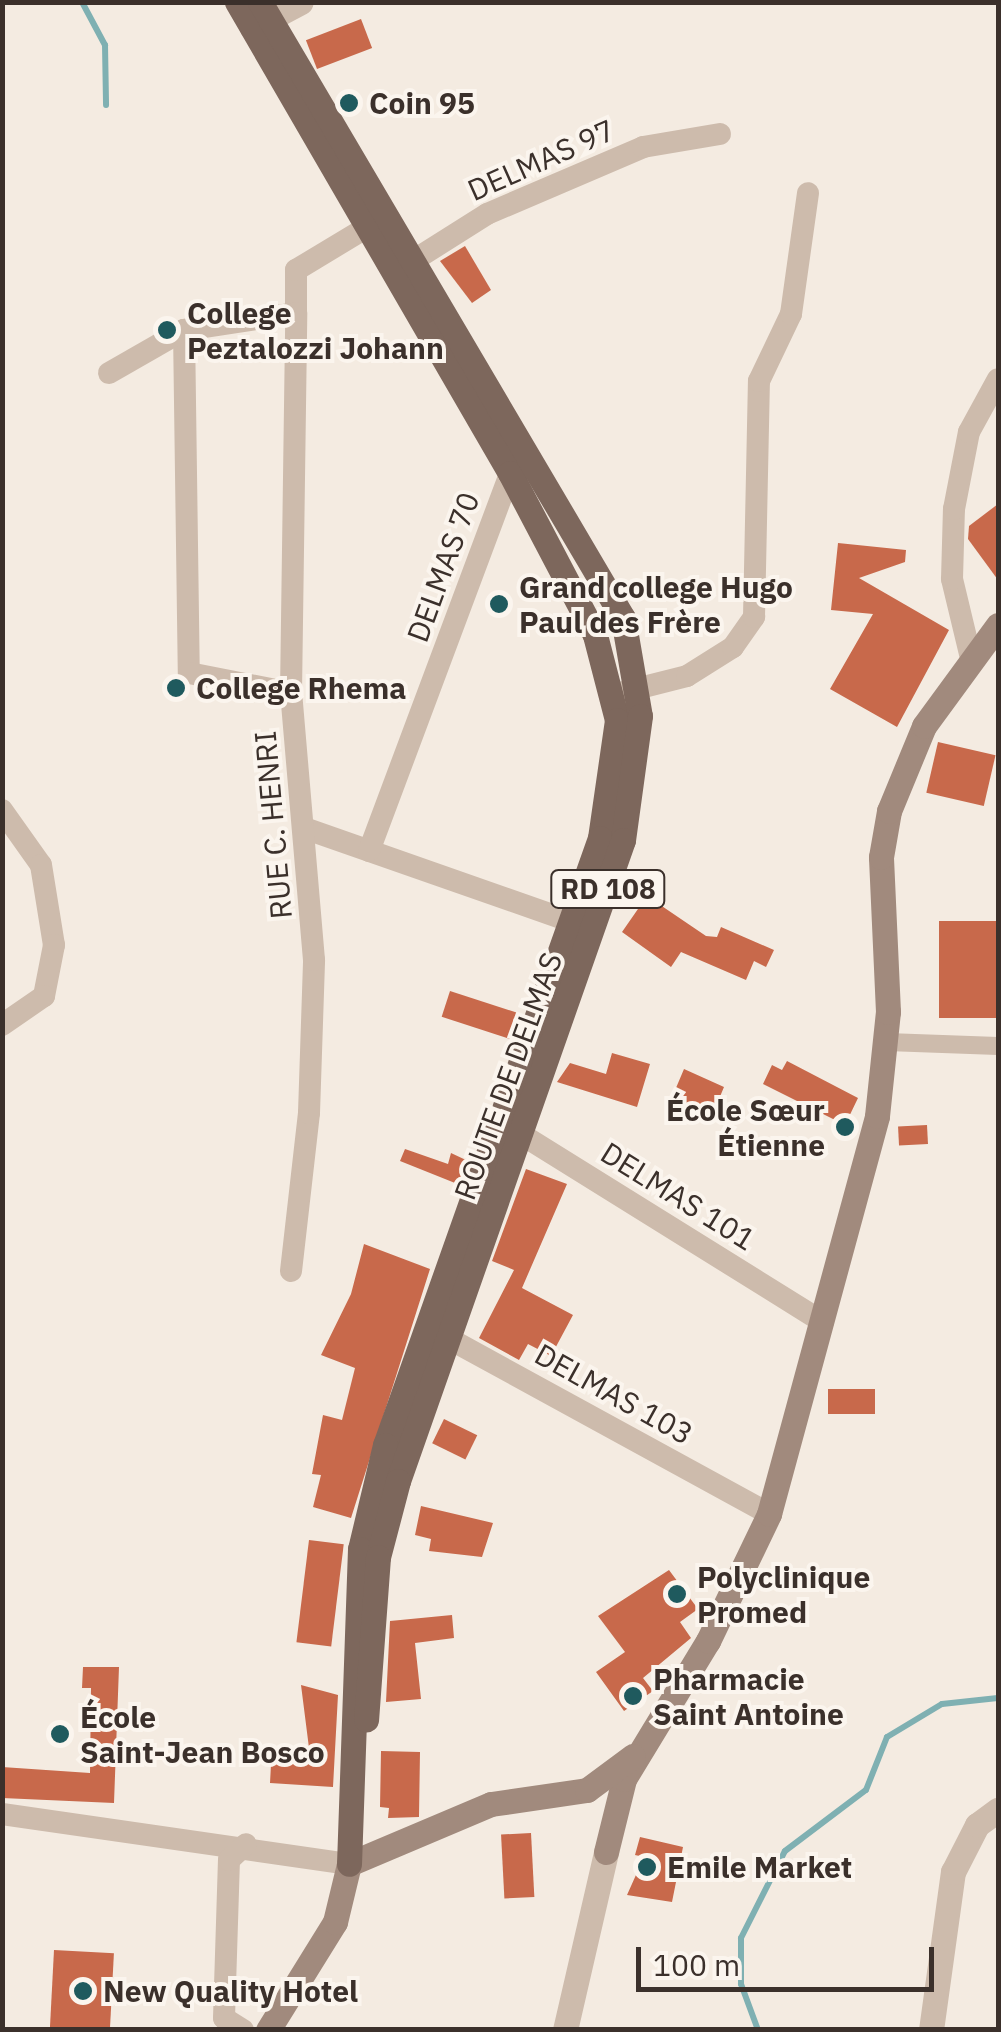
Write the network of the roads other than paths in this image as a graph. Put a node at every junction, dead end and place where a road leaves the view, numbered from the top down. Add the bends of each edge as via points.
1 (237, 2) edge
2 (301, 2) edge
3 (261, 16) edge
4 (720, 134) dead end
5 (808, 193) dead end
6 (369, 226) junction
7 (406, 265) junction
8 (296, 313) junction
9 (184, 330) junction
10 (110, 373) dead end
11 (998, 379) edge
12 (510, 473) junction
13 (998, 625) edge
14 (970, 654) junction
15 (624, 692) junction
16 (290, 693) junction
17 (2, 810) edge
18 (304, 828) junction
19 (369, 851) junction
20 (572, 922) junction
21 (2, 1025) edge
22 (887, 1042) junction
23 (998, 1046) edge
24 (510, 1128) junction
25 (291, 1272) dead end
26 (822, 1322) junction
27 (439, 1333) junction
28 (769, 1514) junction
29 (641, 1749) junction
30 (564, 1795) junction
31 (998, 1810) edge
32 (2, 1814) edge
33 (246, 1844) junction
34 (606, 1852) junction
35 (349, 1864) junction
36 (243, 2030) edge
37 (268, 2030) edge
38 (565, 2030) edge
39 (931, 2030) edge

1 - 3 main road, ROUTE DE DELMAS / RD 108
2 - 3 street
3 - 6 main road, ROUTE DE DELMAS / RD 108
3 - 7 main road, ROUTE DE DELMAS / RD 108
4 - 7 street, DELMAS 97 via 643,147 488,214
5 - 15 street via 791,314 758,381 754,618 733,648 688,676
6 - 7 main road, ROUTE DE DELMAS / RD 108
6 - 8 street, RUE C. HENRI via 296,270
7 - 12 main road, ROUTE DE DELMAS / RD 108
7 - 15 main road, ROUTE DE DELMAS / RD 108 via 622,618
8 - 9 street
8 - 16 street, RUE C. HENRI
9 - 10 street
9 - 16 street via 189,673
11 - 14 street via 969,432 954,509 952,579
12 - 15 main road, ROUTE DE DELMAS / RD 108
12 - 19 street, DELMAS 70
13 - 14 main road
14 - 22 main road via 924,726 889,811 880,916
15 - 20 main road, ROUTE DE DELMAS / RD 108 via 600,838
15 - 24 main road, ROUTE DE DELMAS / RD 108 via 640,756 624,840
16 - 18 street, RUE C. HENRI
17 - 21 street via 41,865 54,945 44,996
18 - 19 street
18 - 25 street, RUE C. HENRI via 314,960 309,1113
19 - 20 street
20 - 24 main road, ROUTE DE DELMAS / RD 108
22 - 23 street
22 - 26 main road via 858,1204
24 - 26 street, DELMAS 101
24 - 27 main road, ROUTE DE DELMAS / RD 108
26 - 28 main road
27 - 28 street, DELMAS 103
27 - 35 main road, ROUTE DE DELMAS / RD 108 via 385,1444 360,1549
28 - 29 main road via 708,1641
29 - 30 main road via 587,1790
29 - 34 main road via 615,1804
30 - 34 main road via 601,1825
30 - 35 main road via 492,1804
31 - 39 street via 977,1825 953,1872
32 - 33 street
33 - 35 street
33 - 36 street via 230,1860 224,2018
34 - 38 street
35 - 37 main road, ROUTE DE DELMAS / RD 108 via 334,1922

